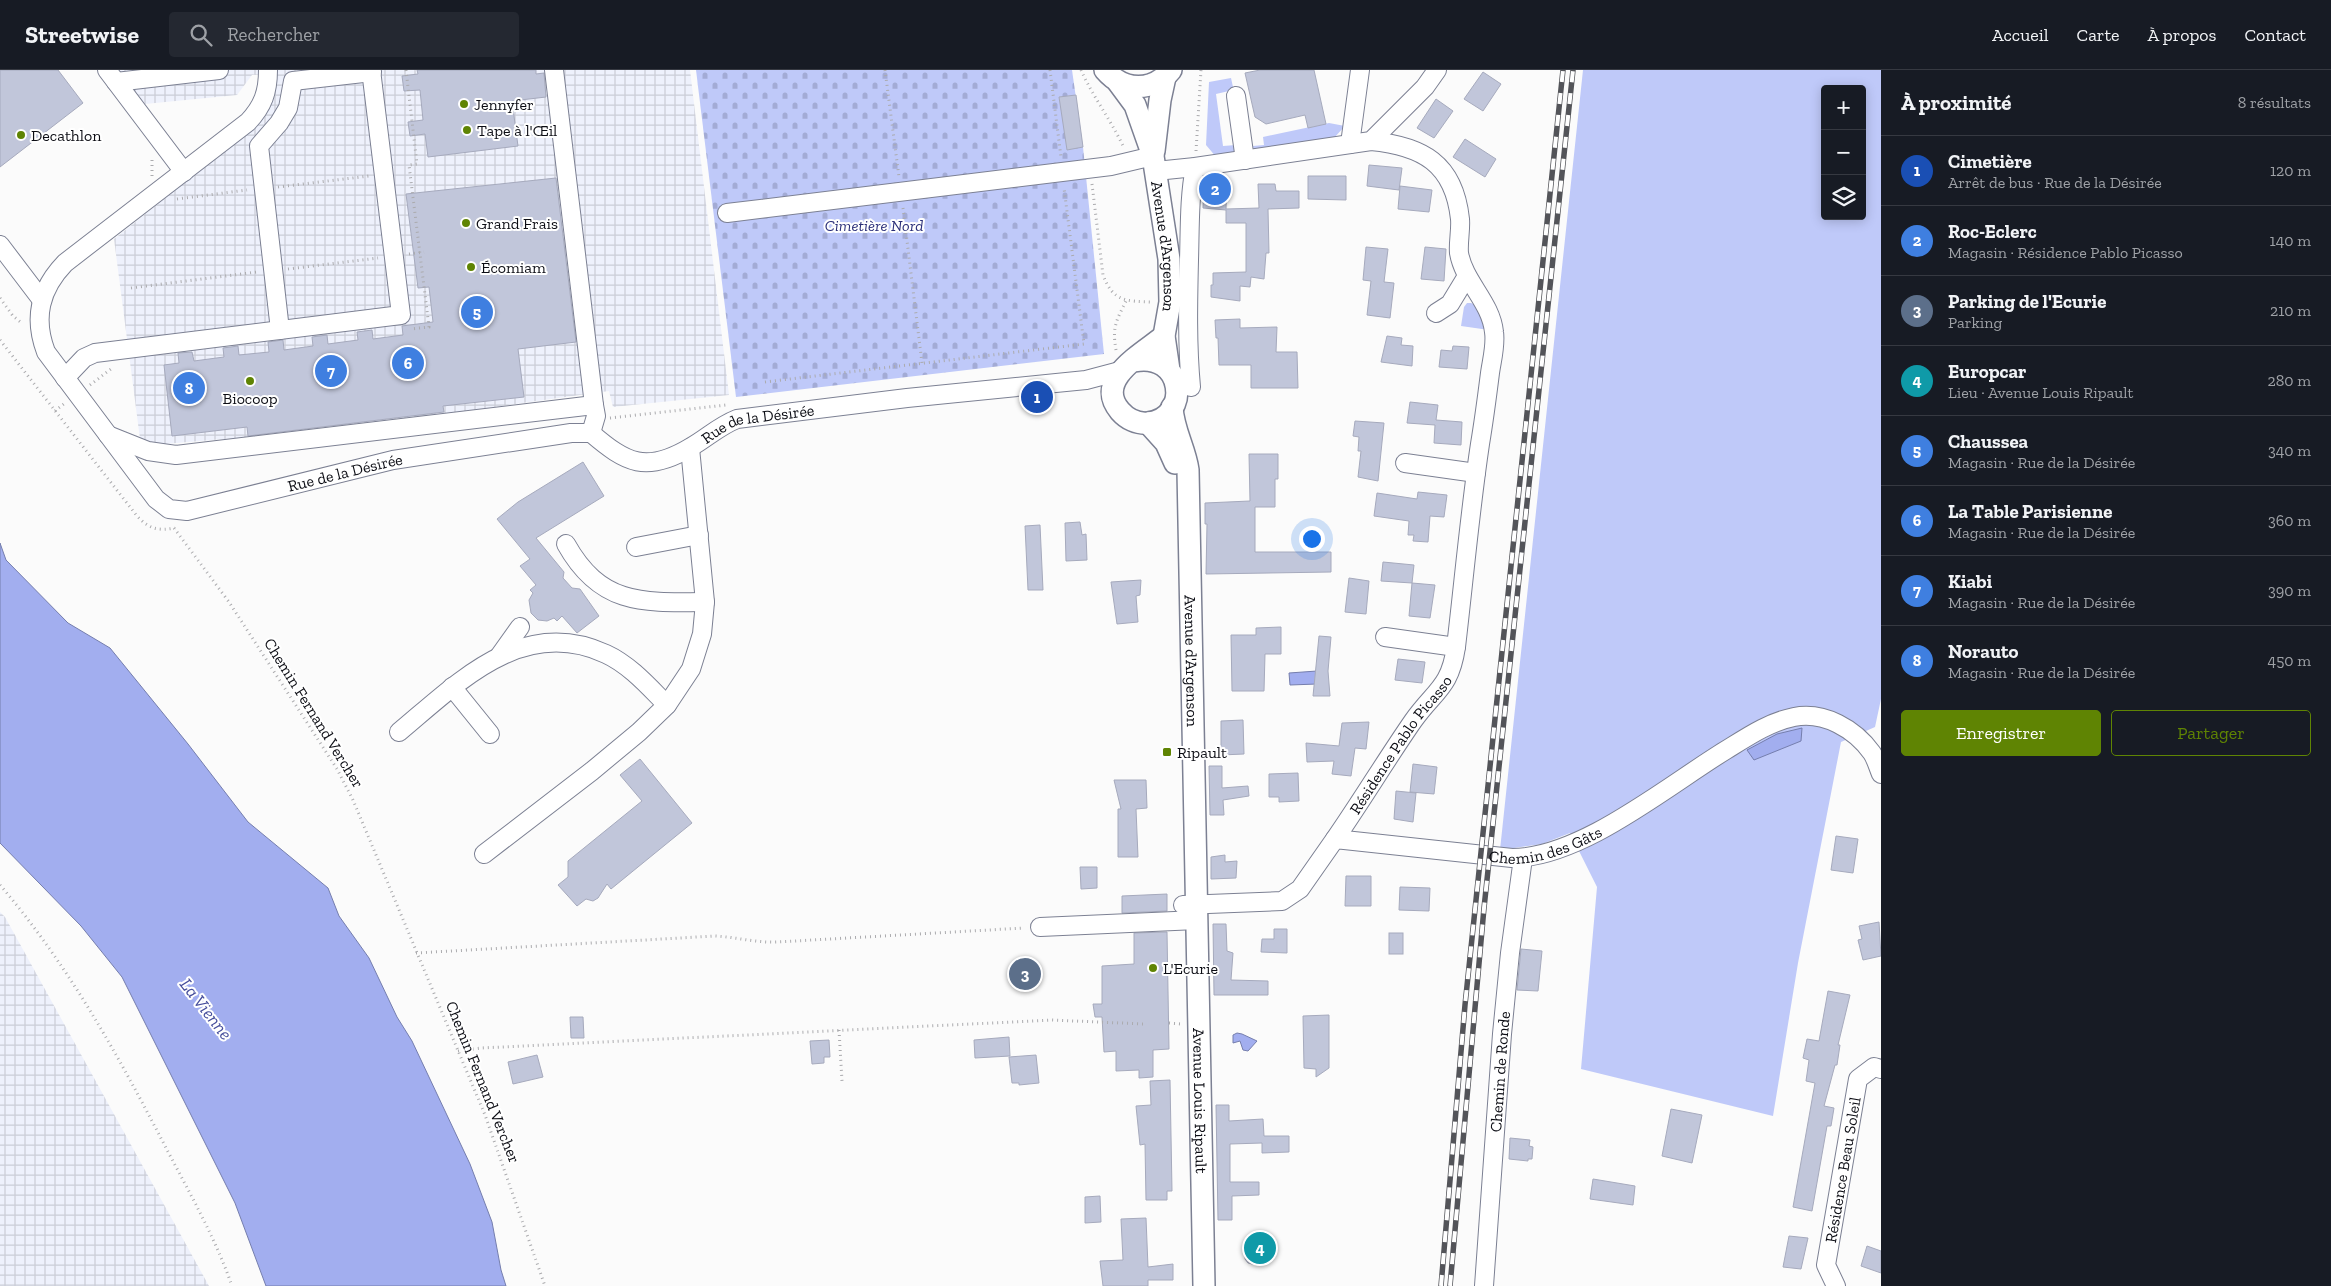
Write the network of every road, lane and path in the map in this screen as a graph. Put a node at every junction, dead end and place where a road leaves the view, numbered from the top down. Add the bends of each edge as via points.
1 (219, 70) edge
2 (268, 70) edge
3 (406, 70) edge
4 (554, 70) edge
5 (885, 70) edge
6 (1050, 70) edge
7 (1081, 70) edge
8 (1201, 70) edge
9 (1360, 70) edge
10 (1436, 70) edge
11 (372, 71) edge
12 (1168, 73) edge
13 (111, 76) edge
14 (1111, 76) edge
15 (1236, 96) dead end
16 (1371, 141) junction
17 (1350, 144) junction
18 (152, 154) dead end
19 (1245, 160) junction
20 (1131, 162) junction
21 (1154, 163) junction
22 (1195, 167) junction
23 (1090, 168) junction
24 (410, 171) junction
25 (184, 172) junction
26 (1062, 172) junction
27 (385, 174) junction
28 (263, 188) junction
29 (160, 190) junction
30 (901, 192) junction
31 (412, 194) dead end
32 (727, 213) dead end
33 (0, 245) edge
34 (424, 252) dead end
35 (414, 253) dead end
36 (1467, 276) junction
37 (1154, 295) dead end
38 (0, 298) edge
39 (41, 300) junction
40 (1126, 302) junction
41 (1154, 302) junction
42 (1154, 308) dead end
43 (1436, 314) dead end
44 (280, 330) junction
45 (40, 331) junction
46 (1164, 336) junction
47 (0, 340) edge
48 (1123, 359) junction
49 (922, 363) junction
50 (1169, 370) junction
51 (65, 378) junction
52 (1086, 380) junction
53 (764, 382) dead end
54 (1191, 387) dead end
55 (1115, 403) junction
56 (594, 405) junction
57 (1172, 408) junction
58 (1148, 423) junction
59 (591, 432) junction
60 (108, 435) junction
61 (690, 448) junction
62 (1404, 463) dead end
63 (1476, 473) junction
64 (700, 534) junction
65 (566, 544) dead end
66 (636, 547) dead end
67 (704, 602) junction
68 (520, 627) dead end
69 (1385, 637) dead end
70 (1456, 647) junction
71 (500, 655) junction
72 (452, 688) junction
73 (667, 705) junction
74 (399, 732) dead end
75 (490, 734) dead end
76 (1881, 774) edge
77 (1335, 839) junction
78 (484, 854) dead end
79 (1523, 858) junction
80 (0, 885) edge
81 (1190, 914) junction
82 (1040, 927) joint
83 (416, 953) junction
84 (1143, 1024) dead end
85 (839, 1030) junction
86 (458, 1051) junction
87 (1881, 1069) edge
88 (842, 1081) dead end
89 (232, 1286) edge
90 (545, 1286) edge
91 (1190, 1286) edge
92 (1204, 1286) edge
93 (1484, 1286) edge
94 (1836, 1286) edge

1 - 13 street
2 - 25 street, Rue de la Désirée via 267,91 261,108
3 - 24 path via 418,164 409,165
4 - 56 street
5 - 30 path
6 - 26 path
7 - 20 path
8 - 22 path
9 - 17 street
10 - 16 street via 1424,88
11 - 27 street
11 - 28 street via 293,81 288,108 279,124 259,146
12 - 14 main road via 1147,86 1127,86
12 - 21 main road, Avenue d'Argenson via 1160,100
13 - 25 street
14 - 21 main road, Avenue d'Argenson via 1135,105
15 - 19 street
16 - 17 street, Résidence Pablo Picasso
16 - 36 street, Résidence Pablo Picasso via 1397,143 1420,152 1439,167 1455,192 1460,220 1459,253
17 - 19 street, Résidence Pablo Picasso
18 - 29 path via 152,180
19 - 22 street, Résidence Pablo Picasso
20 - 21 street, Résidence Pablo Picasso
20 - 23 street, Résidence Pablo Picasso
21 - 22 street, Résidence Pablo Picasso
21 - 46 main road, Avenue d'Argenson via 1169,268 1168,320
22 - 54 street via 1191,193 1188,301
23 - 26 street, Résidence Pablo Picasso
23 - 40 path via 1104,275 1108,287
24 - 27 path
24 - 31 path
25 - 29 street, Rue de la Désirée
26 - 30 street, Résidence Pablo Picasso
26 - 49 path via 1084,344
27 - 28 path
27 - 44 street via 401,315
28 - 29 path via 167,200
28 - 44 street
29 - 39 street, Rue de la Désirée via 65,264 54,275
30 - 32 street, Résidence Pablo Picasso
30 - 49 path
33 - 39 street
34 - 35 path
36 - 43 street via 1450,304
36 - 63 street, Résidence Pablo Picasso via 1489,312 1495,334
37 - 41 path
38 - 45 path via 13,316
39 - 45 street, Rue de la Désirée
40 - 41 path
40 - 48 path via 1113,334
41 - 42 path
44 - 51 street via 95,353 84,358
45 - 51 street, Rue de la Désirée via 46,352
46 - 48 main road, Avenue d'Argenson
46 - 50 main road, Avenue d'Argenson
47 - 83 path, Chemin Fernand Vercher via 137,516 147,527 160,530 174,528 229,602 337,768
48 - 50 main road via 1153,360
48 - 52 street, Rue de la Désirée
48 - 55 main road via 1113,390
49 - 53 path
50 - 57 main road via 1177,388
51 - 60 street, Rue de la Désirée
52 - 55 street
52 - 61 street, Rue de la Désirée via 737,419
55 - 58 main road via 1128,418
56 - 59 street via 596,416
56 - 60 street via 176,455 148,451
57 - 58 main road via 1162,418
57 - 81 main road, Avenue d'Argenson via 1175,431 1184,450 1188,470
58 - 81 main road, Avenue d'Argenson via 1170,448 1176,471
59 - 60 street, Rue de la Désirée via 393,460 187,510 169,509 156,499
59 - 61 street, Rue de la Désirée via 616,454 638,462 661,460
61 - 64 street
62 - 63 street
63 - 70 street, Résidence Pablo Picasso
64 - 66 street
64 - 67 street
65 - 67 street via 594,582 616,594 664,603
67 - 73 street via 697,655 682,685
68 - 71 street
69 - 70 street
70 - 77 street, Résidence Pablo Picasso via 1446,683 1414,720
71 - 72 street
71 - 73 street via 541,644 589,648 620,663 643,680
72 - 74 street
72 - 75 street
73 - 78 street via 592,771
76 - 79 street, Chemin des Gâts via 1873,754 1857,735 1838,723 1795,717 1772,724 1743,739 1609,825 1551,852
77 - 79 street, Chemin des Gâts
77 - 81 street via 1300,889 1282,901
79 - 93 street, Chemin de Ronde via 1502,1034
80 - 89 path via 40,934 115,1051 209,1230
81 - 82 street
81 - 91 main road, Avenue Louis Ripault via 1177,1023
81 - 92 main road, Avenue Louis Ripault
82 - 83 path via 762,943 715,936
83 - 86 path, Chemin Fernand Vercher
84 - 85 path via 1052,1020
85 - 86 path
85 - 88 path
86 - 90 path, Chemin Fernand Vercher via 485,1115
87 - 94 street, Résidence Beau Soleil via 1874,1067 1858,1079 1826,1265

